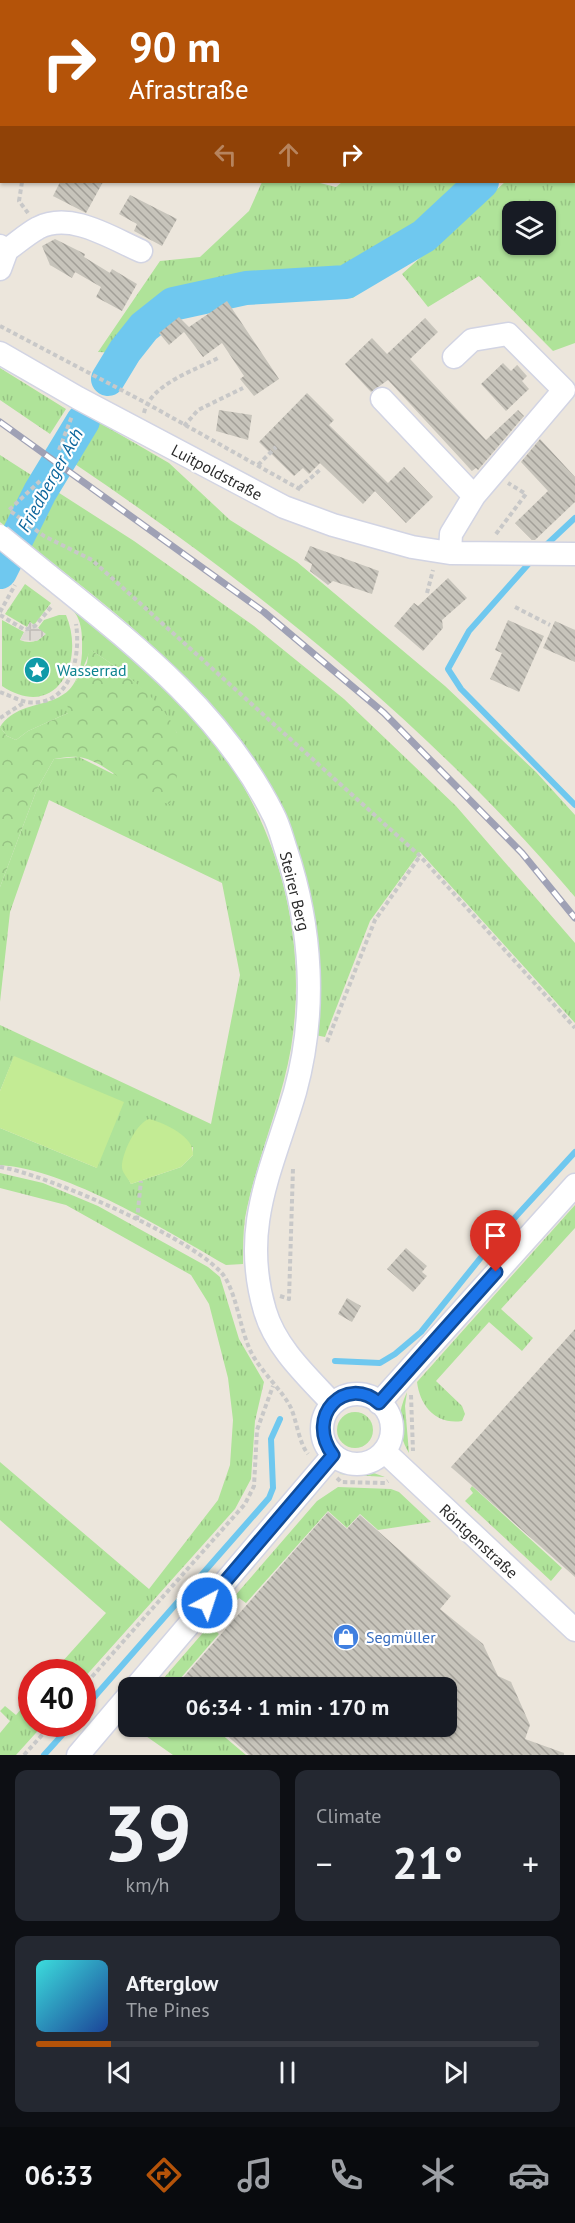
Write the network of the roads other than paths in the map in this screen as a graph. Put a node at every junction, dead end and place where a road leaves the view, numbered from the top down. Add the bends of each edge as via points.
1 (141, 251) dead end
2 (2, 255) edge
3 (0, 353) edge
4 (454, 357) dead end
5 (382, 399) dead end
6 (474, 496) junction
7 (0, 536) edge
8 (450, 553) junction
9 (575, 554) edge
10 (575, 1185) edge
11 (379, 1403) junction
12 (332, 1404) junction
13 (384, 1451) junction
14 (328, 1461) junction
15 (575, 1629) edge
16 (144, 1677) edge
17 (118, 1708) edge
18 (78, 1755) edge

1 - 2 street via 71,222 53,222 38,228
3 - 8 street, Luitpoldstraße via 284,507 370,536
4 - 6 street via 472,340 508,334 564,390
5 - 6 street
6 - 8 street via 451,534
7 - 12 street, Steirer Berg, bridge via 174,680 224,735 275,817 296,879 306,925 309,991 295,1090 255,1227 256,1272 265,1313 276,1336
8 - 9 street, Luitpoldstraße
10 - 11 street
11 - 12 street via 353,1394
11 - 13 street via 389,1415 392,1427
12 - 14 street via 326,1412 322,1435
13 - 14 street via 366,1463
13 - 15 street, Röntgenstraße
14 - 16 street
17 - 18 street

